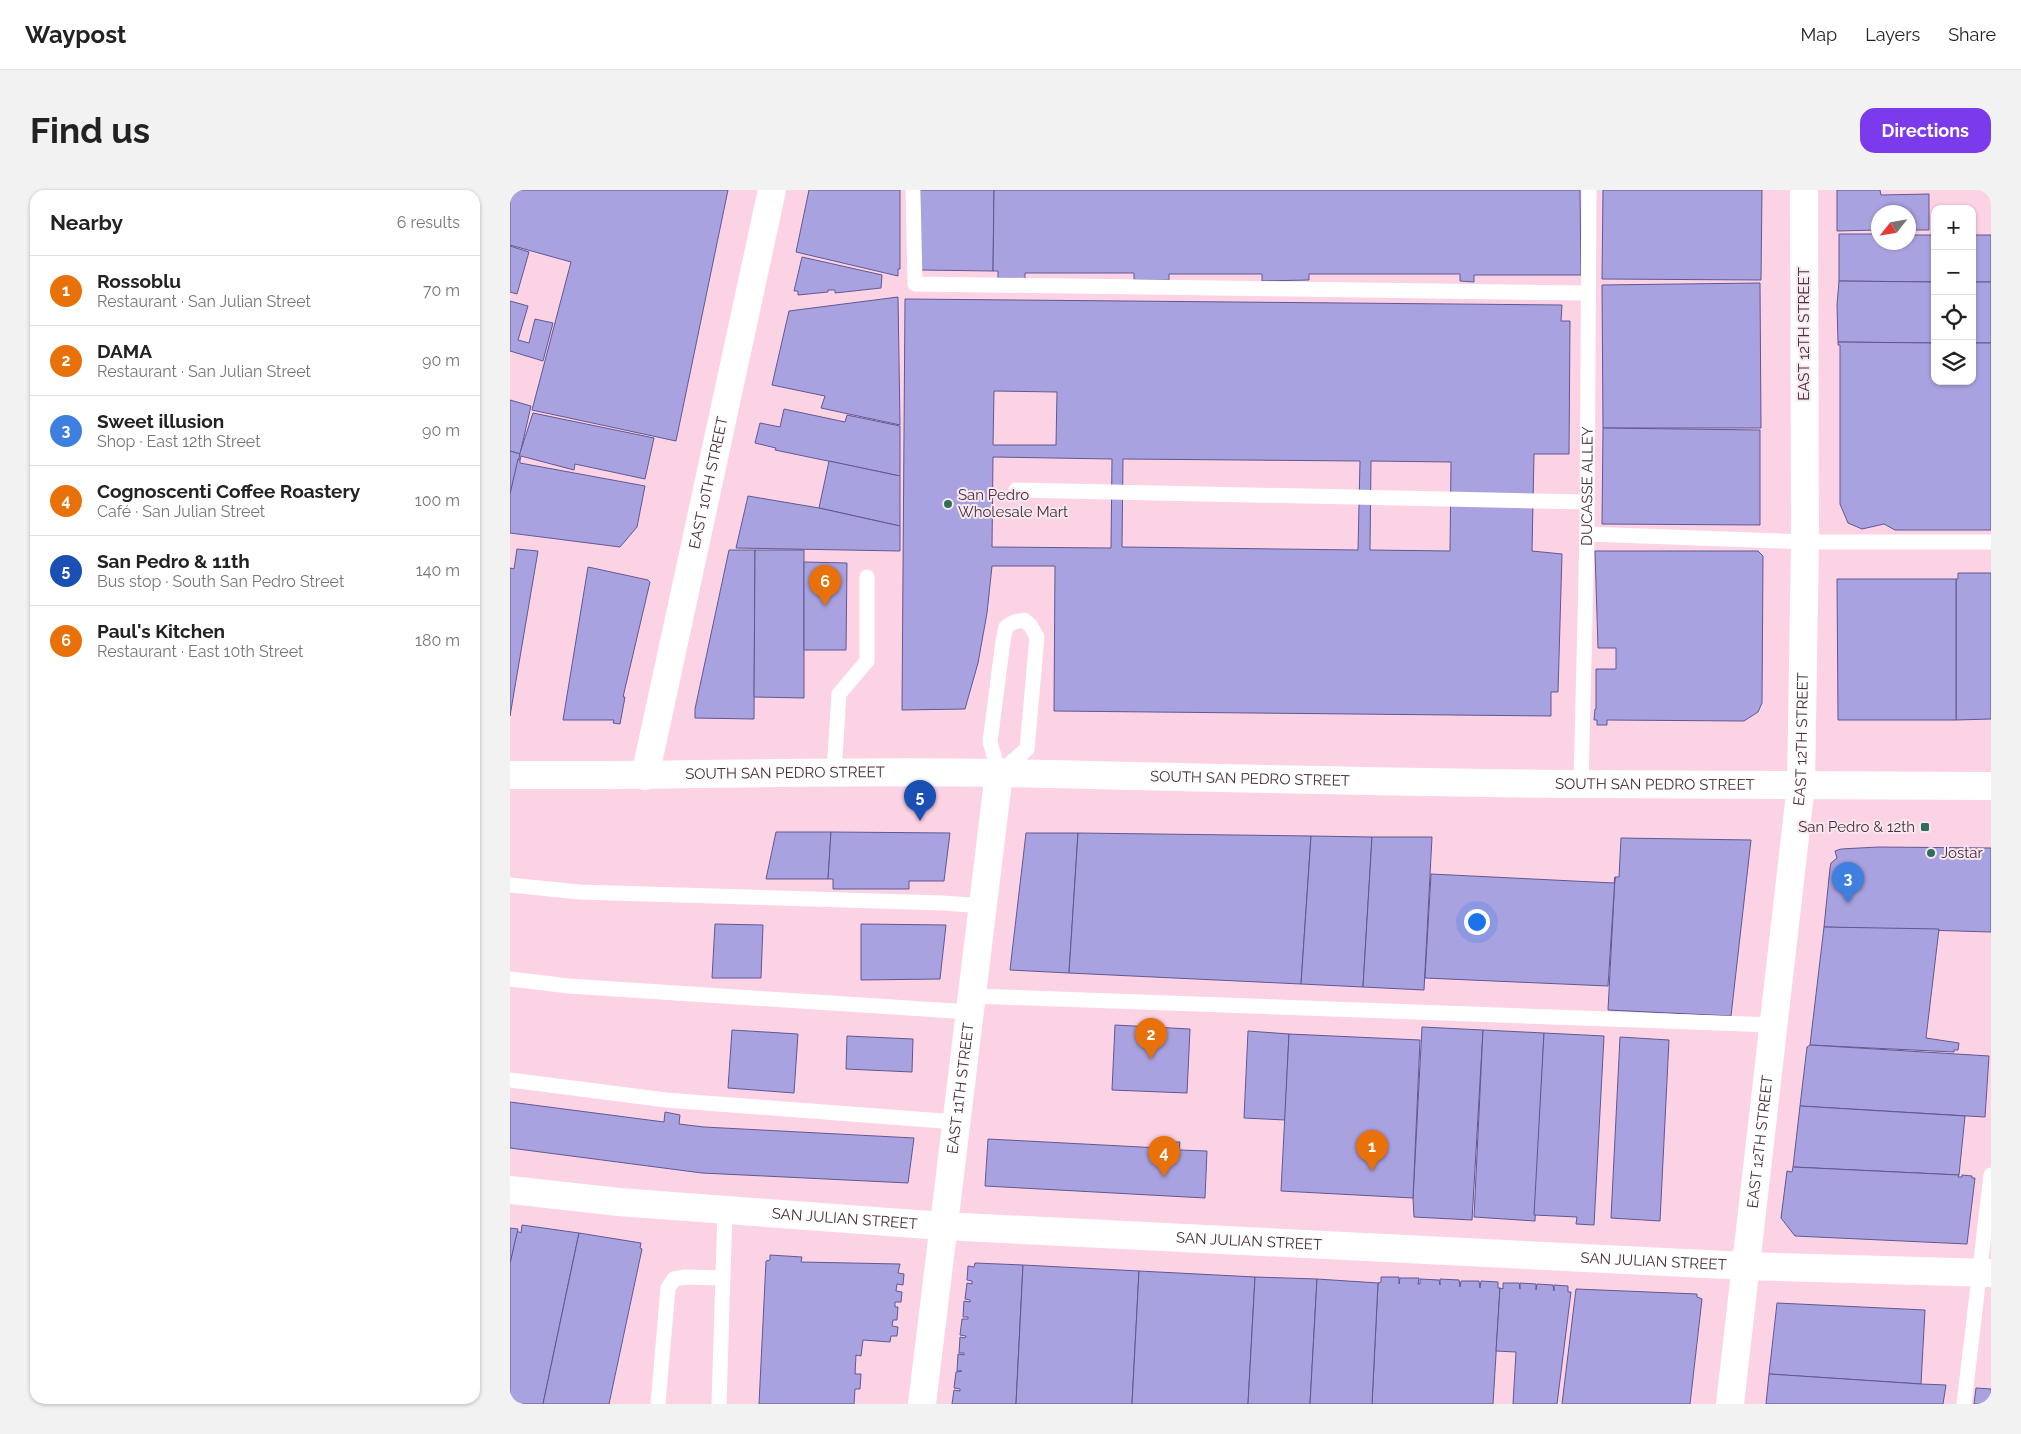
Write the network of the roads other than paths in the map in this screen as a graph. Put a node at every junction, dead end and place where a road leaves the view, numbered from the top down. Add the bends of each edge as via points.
1 (772, 190) edge
2 (913, 190) edge
3 (1589, 190) edge
4 (1804, 190) edge
5 (1588, 293) junction
6 (1016, 490) dead end
7 (1587, 502) junction
8 (1587, 534) junction
9 (1805, 542) junction
10 (1991, 542) edge
11 (867, 577) dead end
12 (834, 772) junction
13 (999, 773) junction
14 (510, 775) edge
15 (645, 776) junction
16 (1581, 784) junction
17 (1801, 785) junction
18 (1991, 786) edge
19 (510, 886) edge
20 (985, 906) junction
21 (510, 980) edge
22 (972, 1004) junction
23 (1774, 1025) junction
24 (510, 1080) edge
25 (956, 1122) junction
26 (1991, 1175) edge
27 (510, 1190) edge
28 (725, 1210) junction
29 (943, 1226) junction
30 (1746, 1266) junction
31 (1985, 1273) edge
32 (723, 1278) junction
33 (658, 1404) edge
34 (719, 1404) edge
35 (922, 1404) edge
36 (1730, 1404) edge
37 (1964, 1404) edge

1 - 15 street, EAST 10TH STREET
2 - 5 lane via 915,284
3 - 5 lane, DUCASSE ALLEY
4 - 9 street, EAST 12TH STREET
5 - 7 lane, DUCASSE ALLEY
6 - 7 lane
7 - 8 lane, DUCASSE ALLEY
8 - 9 lane
8 - 16 lane, DUCASSE ALLEY
9 - 10 lane
9 - 17 street, EAST 12TH STREET
11 - 12 lane via 867,661 839,694
12 - 13 street, SOUTH SAN PEDRO STREET
12 - 15 street, SOUTH SAN PEDRO STREET
13 - 13 lane via 1027,749 1037,637 1024,620 1006,627 1003,642 990,742
13 - 16 street, SOUTH SAN PEDRO STREET
13 - 20 street, EAST 11TH STREET
14 - 15 street, SOUTH SAN PEDRO STREET
16 - 17 street, SOUTH SAN PEDRO STREET
17 - 18 street, SOUTH SAN PEDRO STREET
17 - 23 street, EAST 12TH STREET
19 - 20 lane via 579,892
20 - 22 street, EAST 11TH STREET
21 - 22 lane via 569,986
22 - 23 lane
22 - 25 street, EAST 11TH STREET
23 - 30 street, EAST 12TH STREET
24 - 25 lane via 666,1100
25 - 29 street, EAST 11TH STREET
26 - 31 lane
27 - 28 street, SAN JULIAN STREET
28 - 29 street, SAN JULIAN STREET
28 - 32 lane
29 - 30 street, SAN JULIAN STREET
29 - 35 street, EAST 11TH STREET
30 - 31 street, SAN JULIAN STREET
30 - 36 street, EAST 12TH STREET
31 - 37 lane
32 - 33 lane via 685,1277 674,1280 668,1288
32 - 34 lane

